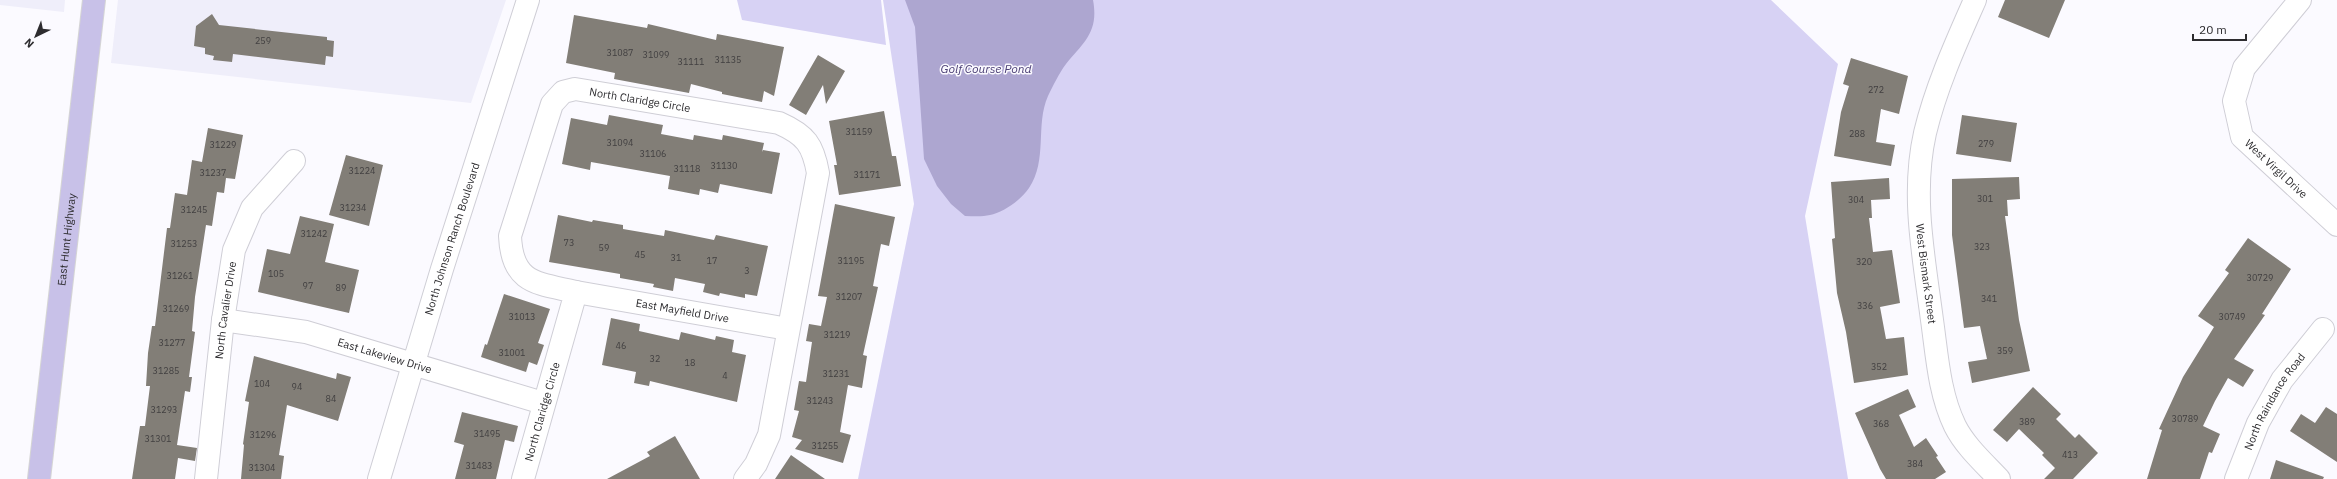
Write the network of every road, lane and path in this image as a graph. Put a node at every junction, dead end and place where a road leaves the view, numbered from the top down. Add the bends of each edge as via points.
1 (94, 0) edge
2 (528, 0) edge
3 (1975, 0) edge
4 (2300, 0) edge
5 (294, 161) dead end
6 (2337, 225) edge
7 (576, 292) junction
8 (223, 320) junction
9 (788, 329) junction
10 (2323, 329) dead end
11 (413, 364) junction
12 (543, 403) junction
13 (39, 479) edge
14 (206, 479) edge
15 (379, 479) edge
16 (523, 479) edge
17 (745, 479) edge
18 (2000, 479) edge
19 (2236, 479) edge

1 - 13 main road, East Hunt Highway
2 - 11 street, North Johnson Ranch Boulevard
3 - 18 street, West Bismark Street via 1951,54 1925,134 1918,181 1918,221 1942,387 1955,426 1974,453
4 - 6 street, West Virgil Drive via 2244,68 2234,101 2242,138
5 - 8 street, North Cavalier Drive via 252,208 234,250
7 - 9 street, East Mayfield Drive
7 - 9 street, North Claridge Circle via 535,283 523,274 511,255 510,236 552,104 563,92 575,89 779,123 808,141 818,173
7 - 12 street, North Claridge Circle
8 - 11 street, East Lakeview Drive via 306,332
8 - 14 street, North Cavalier Drive
9 - 17 street, North Claridge Circle via 769,435 756,464
10 - 19 street, North Raindance Road via 2282,380 2258,423
11 - 12 street, East Lakeview Drive
11 - 15 street, North Johnson Ranch Boulevard
12 - 16 street, North Claridge Circle

